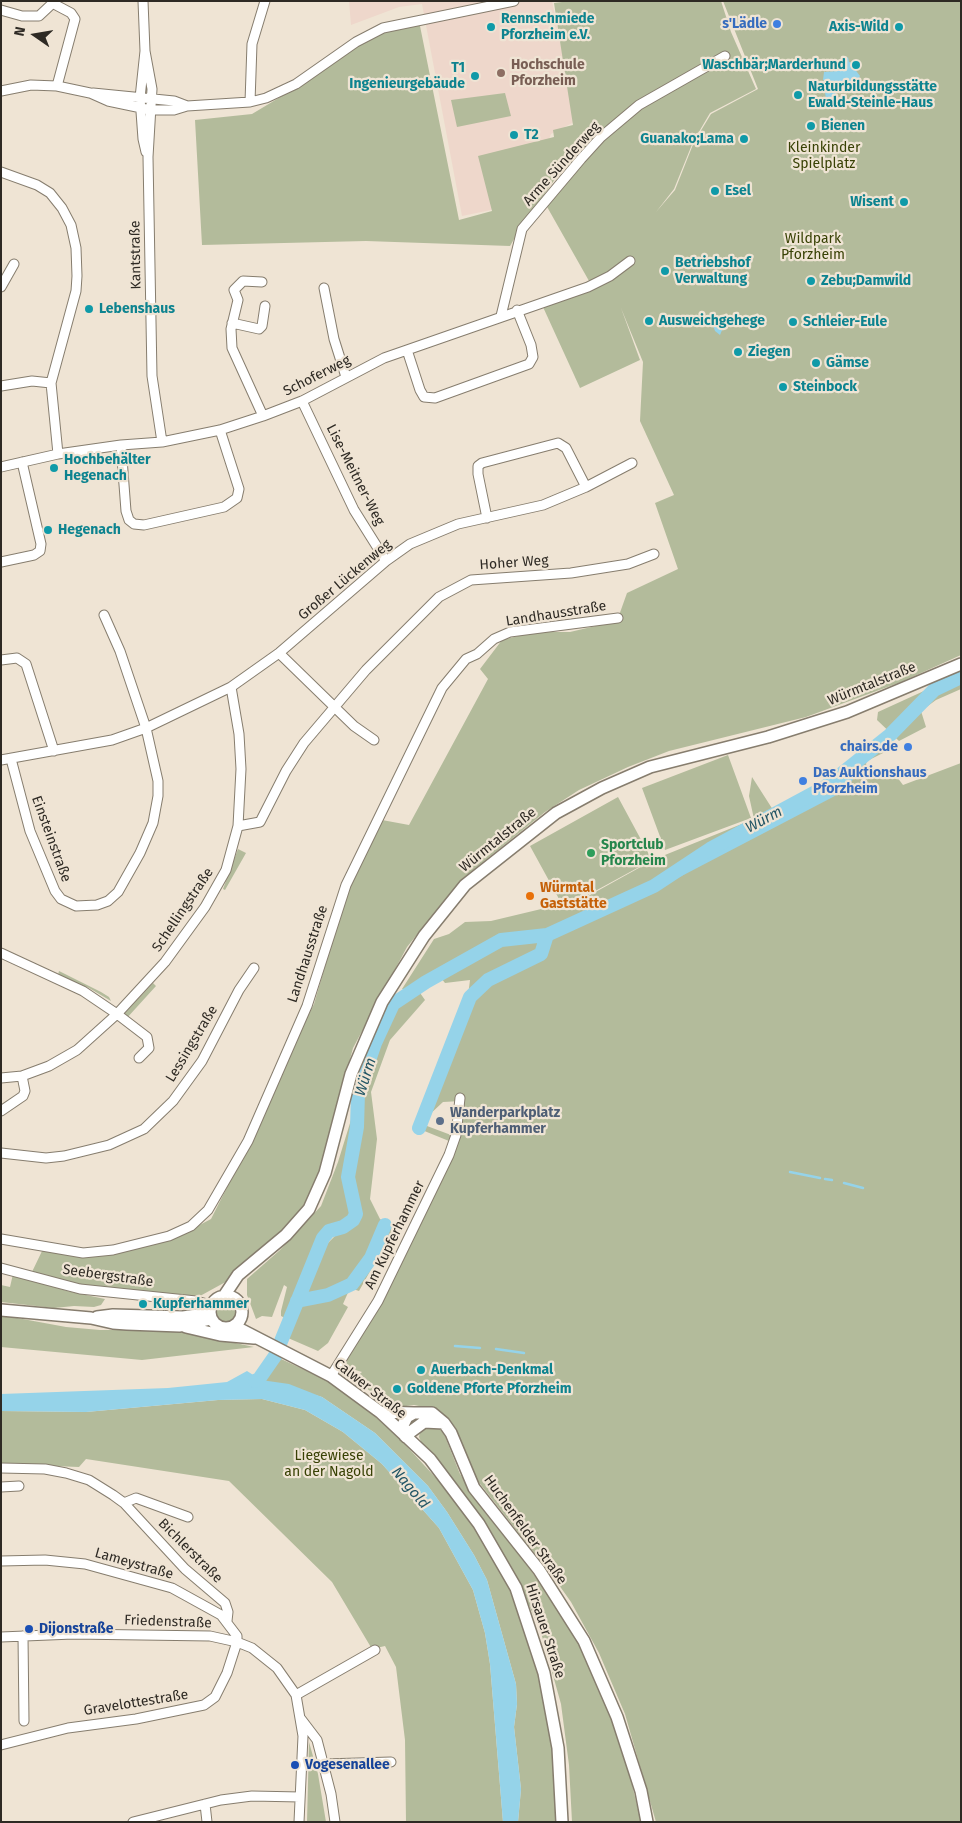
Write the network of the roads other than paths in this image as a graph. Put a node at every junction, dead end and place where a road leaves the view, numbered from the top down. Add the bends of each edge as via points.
1 (143, 1) edge
2 (265, 1) edge
3 (514, 1) edge
4 (54, 2) edge
5 (1, 10) edge
6 (145, 51) junction
7 (724, 56) dead end
8 (57, 86) junction
9 (1, 91) edge
10 (152, 99) junction
11 (250, 102) junction
12 (140, 103) junction
13 (186, 106) junction
14 (151, 110) junction
15 (148, 157) junction
16 (1, 172) edge
17 (630, 262) dead end
18 (14, 264) dead end
19 (262, 282) dead end
20 (1, 287) edge
21 (324, 288) dead end
22 (265, 306) dead end
23 (517, 310) junction
24 (501, 316) junction
25 (232, 323) junction
26 (407, 350) junction
27 (346, 377) junction
28 (51, 383) junction
29 (1, 386) edge
30 (302, 401) junction
31 (263, 416) junction
32 (220, 430) junction
33 (162, 442) junction
34 (122, 445) junction
35 (58, 454) junction
36 (22, 462) junction
37 (632, 463) dead end
38 (1, 467) edge
39 (586, 487) junction
40 (487, 518) junction
41 (654, 554) dead end
42 (386, 561) junction
43 (1, 562) edge
44 (104, 615) dead end
45 (618, 618) dead end
46 (279, 653) junction
47 (1, 660) edge
48 (961, 664) edge
49 (231, 687) junction
50 (335, 707) junction
51 (146, 728) junction
52 (374, 740) dead end
53 (54, 751) junction
54 (6, 760) edge
55 (238, 826) junction
56 (1, 953) edge
57 (254, 968) dead end
58 (117, 1014) junction
59 (139, 1058) dead end
60 (22, 1076) junction
61 (1, 1078) edge
62 (460, 1098) dead end
63 (1, 1111) edge
64 (1, 1153) edge
65 (1, 1239) edge
66 (254, 1263) junction
67 (1, 1268) edge
68 (224, 1296) junction
69 (236, 1300) junction
70 (1, 1310) edge
71 (211, 1312) junction
72 (91, 1318) junction
73 (237, 1322) junction
74 (180, 1326) junction
75 (263, 1340) junction
76 (331, 1376) junction
77 (380, 1412) junction
78 (414, 1413) junction
79 (444, 1423) junction
80 (406, 1436) junction
81 (1, 1468) edge
82 (19, 1486) dead end
83 (1, 1487) edge
84 (124, 1503) junction
85 (188, 1517) dead end
86 (1, 1561) edge
87 (227, 1621) junction
88 (23, 1636) junction
89 (1, 1637) edge
90 (237, 1642) junction
91 (375, 1650) dead end
92 (296, 1695) junction
93 (301, 1719) junction
94 (24, 1721) dead end
95 (1, 1745) edge
96 (391, 1762) dead end
97 (324, 1764) junction
98 (300, 1796) junction
99 (205, 1804) junction
100 (150, 1820) edge
101 (133, 1822) edge
102 (207, 1822) edge
103 (299, 1822) edge
104 (335, 1822) edge
105 (562, 1822) edge
106 (647, 1822) edge

1 - 6 street, Kantstraße
2 - 11 street via 252,44
3 - 11 street via 383,28 356,42 296,84
4 - 5 street via 39,16 22,16
4 - 8 street via 75,19
6 - 10 street, Kantstraße
6 - 12 street, Kantstraße
7 - 24 street, Arme Sünderweg via 639,105 580,159 522,229
8 - 9 street via 31,85
8 - 12 street
10 - 12 street
10 - 13 street
10 - 14 street, Kantstraße
11 - 13 street
12 - 14 street
12 - 15 street, Kantstraße
13 - 14 street via 174,110
14 - 15 street, Kantstraße
15 - 33 street, Kantstraße via 152,376
16 - 28 street via 50,193 66,217 76,248 76,291
17 - 23 street, Schoferweg via 588,287
18 - 20 street
19 - 25 street via 243,281 234,290 238,300
21 - 27 street via 334,339
22 - 25 street via 259,329
23 - 24 street, Schoferweg
23 - 26 street via 531,346 533,357 529,364 435,398 424,397
24 - 26 street, Schoferweg
25 - 31 street via 232,348
26 - 27 street, Schoferweg
27 - 30 street, Schoferweg
28 - 29 street via 32,381
28 - 35 street
30 - 31 street, Schoferweg
30 - 42 street, Lise-Meitner-Weg via 354,510
31 - 32 street, Schoferweg
32 - 33 street, Schoferweg
32 - 34 street via 239,489 237,498 224,507 144,525 134,524 126,511
33 - 34 street, Schoferweg
34 - 35 street, Schoferweg
35 - 36 street, Schoferweg
36 - 38 street, Schoferweg
36 - 43 street via 40,550 34,555
37 - 39 street, Großer Lückenweg
39 - 40 street, Großer Lückenweg via 542,505
39 - 40 street via 566,448 558,443 482,463 478,466 478,474
40 - 42 street, Großer Lückenweg via 435,532
41 - 50 street, Hoher Weg via 628,564 571,573 485,578 458,586 439,597 366,670
42 - 46 street, Großer Lückenweg
44 - 51 street
45 - 65 street, Landhausstraße via 510,632 466,659 442,688 346,885 308,1006 248,1141 208,1210 191,1226 169,1236 113,1250 83,1254
46 - 49 street, Großer Lückenweg
46 - 50 street
47 - 53 street via 17,658 26,664
48 - 66 main road, Würmtalstraße via 847,712 768,737 650,767 602,788 556,813 465,886 424,936 382,1002 351,1074 325,1173 309,1209
49 - 51 street, Großer Lückenweg
49 - 55 street, Schellingstraße via 241,769
50 - 52 street
50 - 55 street, Hoher Weg via 304,743 260,822
51 - 53 street, Großer Lückenweg via 112,740
51 - 54 street, Einsteinstraße via 158,781 158,809 127,878 108,901 97,905 68,904 55,891
53 - 54 street, Großer Lückenweg
55 - 58 street, Schellingstraße via 226,870 205,907 165,962
56 - 58 street via 84,991
57 - 64 street, Lessingstraße via 202,1061 173,1101 144,1129 109,1144 64,1156 46,1158
58 - 59 street via 147,1037 150,1048
58 - 60 street, Schellingstraße via 77,1050
60 - 61 street, Schellingstraße
60 - 63 street via 23,1096
62 - 76 street, Am Kupferhammer via 456,1135 449,1155 378,1301
66 - 68 main road, Würmtalstraße via 238,1275
66 - 69 main road, Würmtalstraße via 239,1287
67 - 71 street, Seebergstraße via 80,1289 176,1298
68 - 69 main road
68 - 71 main road via 216,1299
69 - 73 main road via 241,1308
70 - 72 main road
71 - 72 main road via 183,1317 113,1315
71 - 73 main road via 219,1327
71 - 74 main road
72 - 74 main road via 113,1324
73 - 75 main road, Calwer Straße
74 - 75 main road
75 - 76 main road, Calwer Straße
76 - 77 main road, Calwer Straße
77 - 78 main road
77 - 80 main road, Calwer Straße
78 - 79 main road via 432,1413
78 - 80 main road via 403,1425
79 - 80 main road via 424,1422
79 - 106 main road, Huchenfelder Straße via 466,1474 483,1502 538,1570 584,1641 617,1717 641,1791
80 - 105 main road, Hirsauer Straße via 430,1459 493,1546 524,1608 552,1707
81 - 84 street, Bichlerstraße via 66,1473 89,1480
82 - 83 street
84 - 85 street, Bichlerstraße via 136,1498
84 - 87 street, Bichlerstraße via 185,1568 225,1603
86 - 87 street, Lameystraße via 45,1560 101,1567 172,1588 214,1609
87 - 90 street, Lameystraße via 237,1636
88 - 89 street, Friedenstraße
88 - 90 street, Friedenstraße via 166,1634 210,1636
88 - 94 street
90 - 92 street, Friedenstraße via 272,1662
90 - 95 street, Gravelottestraße via 215,1697 204,1705 68,1728
91 - 92 street
92 - 93 street, Friedenstraße
93 - 97 street, Friedenstraße via 317,1740
93 - 98 street
96 - 97 street
97 - 104 street, Friedenstraße
98 - 99 street via 252,1796
98 - 103 street
99 - 100 street
99 - 102 street
100 - 101 street

